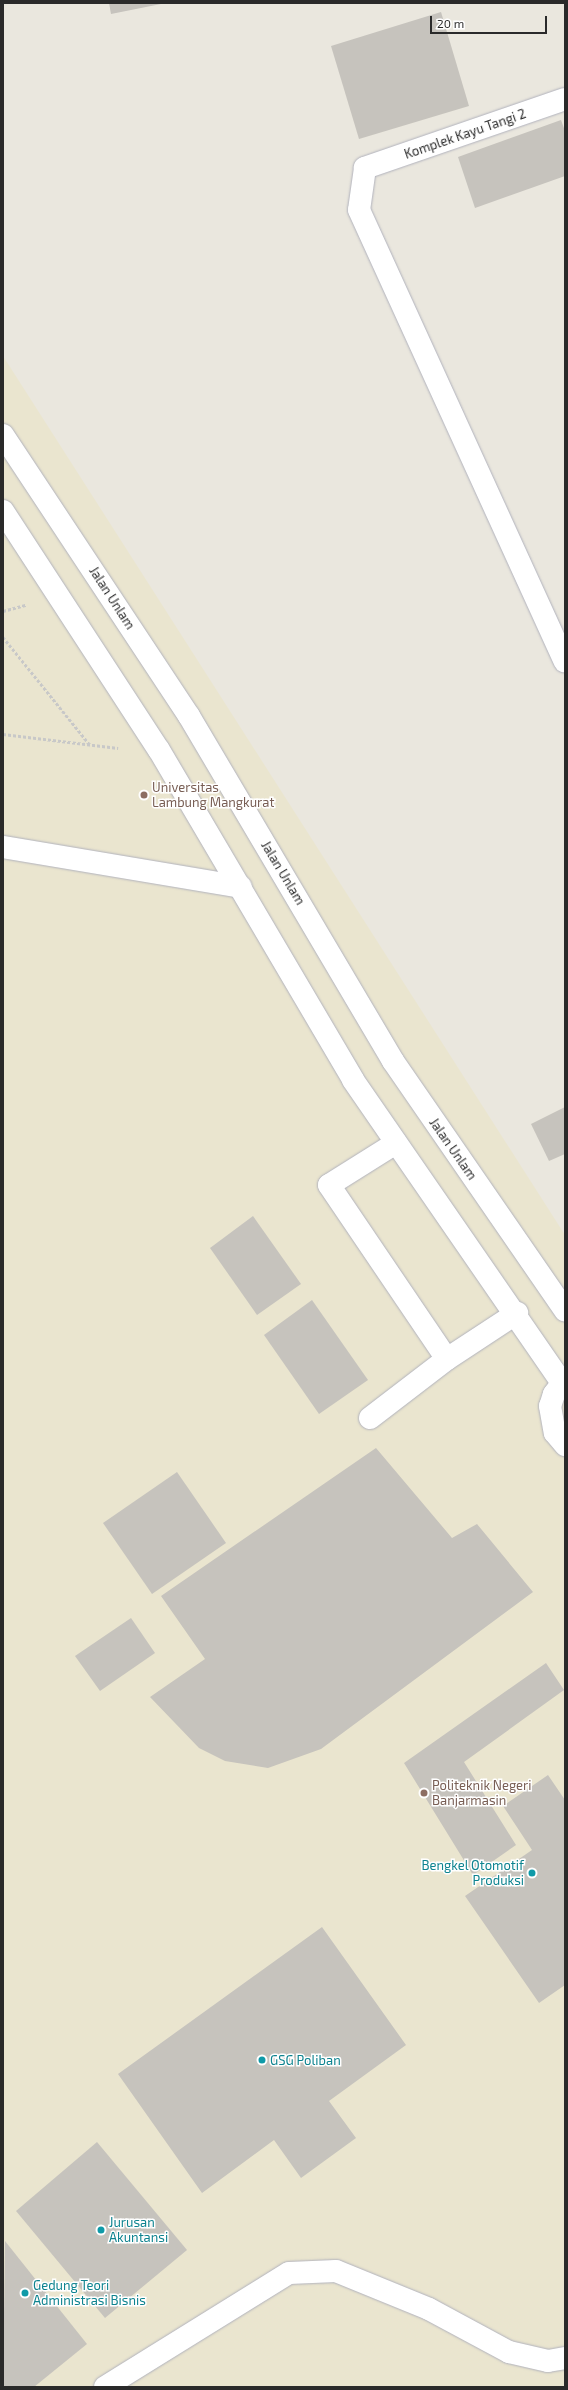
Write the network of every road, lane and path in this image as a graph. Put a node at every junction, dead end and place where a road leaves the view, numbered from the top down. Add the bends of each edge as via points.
1 (565, 99) edge
2 (3, 435) edge
3 (3, 511) edge
4 (3, 637) edge
5 (565, 661) edge
6 (3, 734) edge
7 (91, 747) junction
8 (159, 750) junction
9 (3, 847) edge
10 (240, 887) junction
11 (396, 1143) junction
12 (565, 1310) edge
13 (517, 1313) junction
14 (447, 1359) junction
15 (563, 1380) edge
16 (370, 1418) dead end
17 (565, 1446) edge
18 (565, 2358) edge
19 (105, 2387) edge

1 - 5 street, Komplek Kayu Tangi 2 via 365,168 359,210
2 - 12 street, Jalan Unlam via 189,716 393,1061
3 - 8 street
4 - 7 path
6 - 7 path
7 - 8 path
8 - 10 street
9 - 10 street
10 - 11 street via 354,1080
11 - 13 street
11 - 14 street via 329,1185
13 - 14 street
13 - 15 street
14 - 16 street
15 - 17 street via 554,1394 550,1420
18 - 19 street via 548,2361 509,2352 430,2308 336,2271 289,2273

